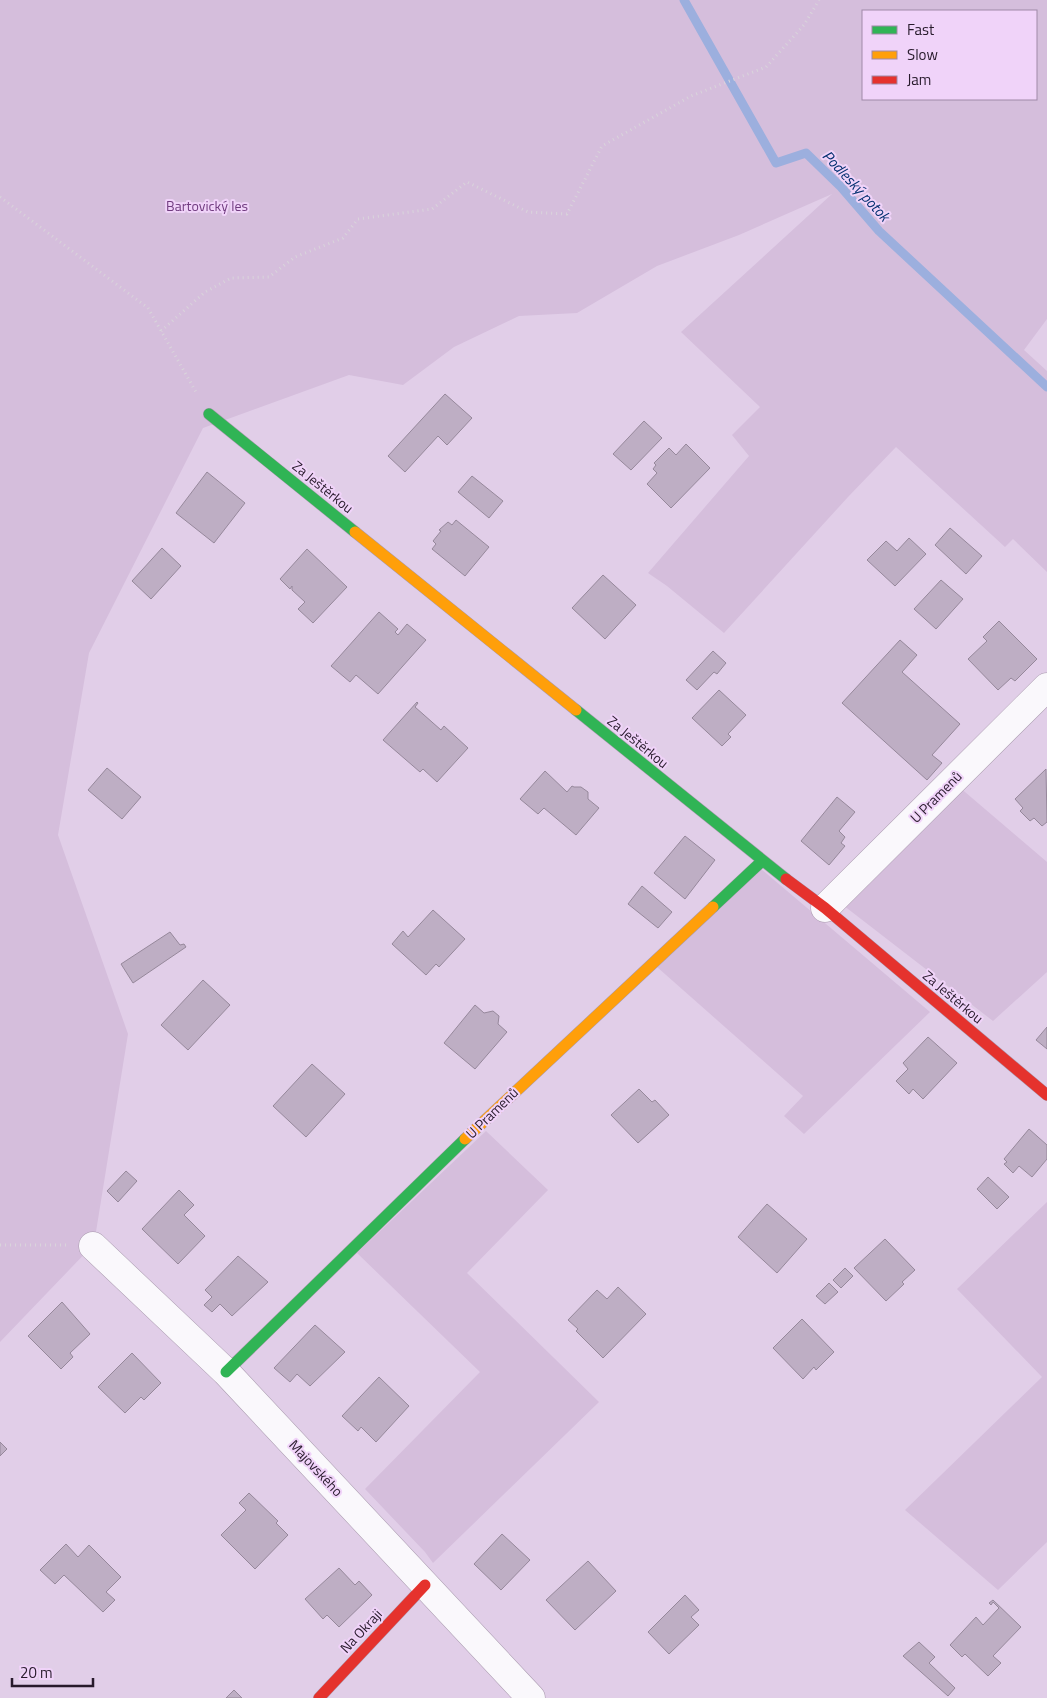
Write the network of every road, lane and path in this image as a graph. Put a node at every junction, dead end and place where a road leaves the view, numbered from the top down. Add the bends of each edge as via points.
1 (819, 0) edge
2 (0, 197) edge
3 (161, 330) junction
4 (209, 414) joint
5 (1047, 687) edge
6 (762, 861) junction
7 (825, 908) junction
8 (1047, 1095) edge
9 (0, 1244) edge
10 (93, 1246) joint
11 (226, 1372) junction
12 (425, 1585) junction
13 (319, 1698) edge
14 (531, 1698) edge

1 - 3 path via 804,25 766,67 691,96 602,146 567,214 528,212 467,182 432,209 358,219 343,238 295,257 269,277 231,278 205,292
2 - 3 path via 148,308
3 - 4 path
4 - 6 street, Za Ještěrkou
5 - 7 street, U Pramenů
6 - 7 street, Za Ještěrkou
6 - 11 street, U Pramenů via 493,1111
7 - 8 street, Za Ještěrkou
9 - 10 path
10 - 11 street, Majovského
11 - 12 street, Majovského
12 - 13 street, Na Okraji
12 - 14 street, Majovského

